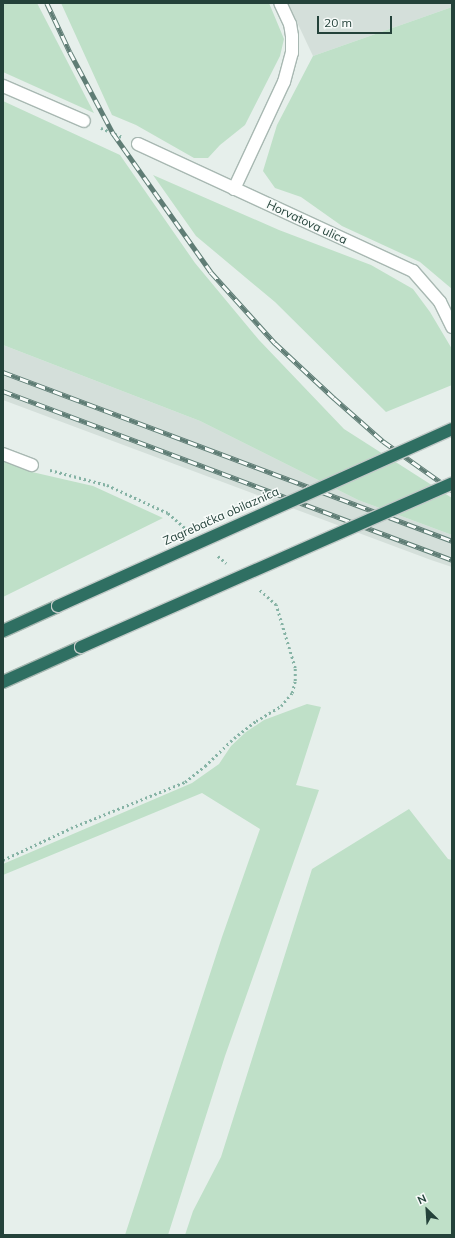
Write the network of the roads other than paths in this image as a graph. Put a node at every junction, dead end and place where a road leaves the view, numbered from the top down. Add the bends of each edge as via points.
1 (280, 3) edge
2 (3, 86) edge
3 (84, 121) road end
4 (138, 144) road end
5 (234, 189) junction
6 (452, 327) edge
7 (452, 429) edge
8 (3, 454) edge
9 (32, 465) road end
10 (452, 483) edge
11 (3, 631) edge
12 (3, 682) edge

1 - 5 street via 290,24 292,53 284,82
2 - 3 street
4 - 5 street, Horvatova ulica
5 - 6 street, Horvatova ulica via 413,271 440,302
7 - 11 highway, Zagrebačka obilaznica, bridge
8 - 9 street
10 - 12 highway, bridge

